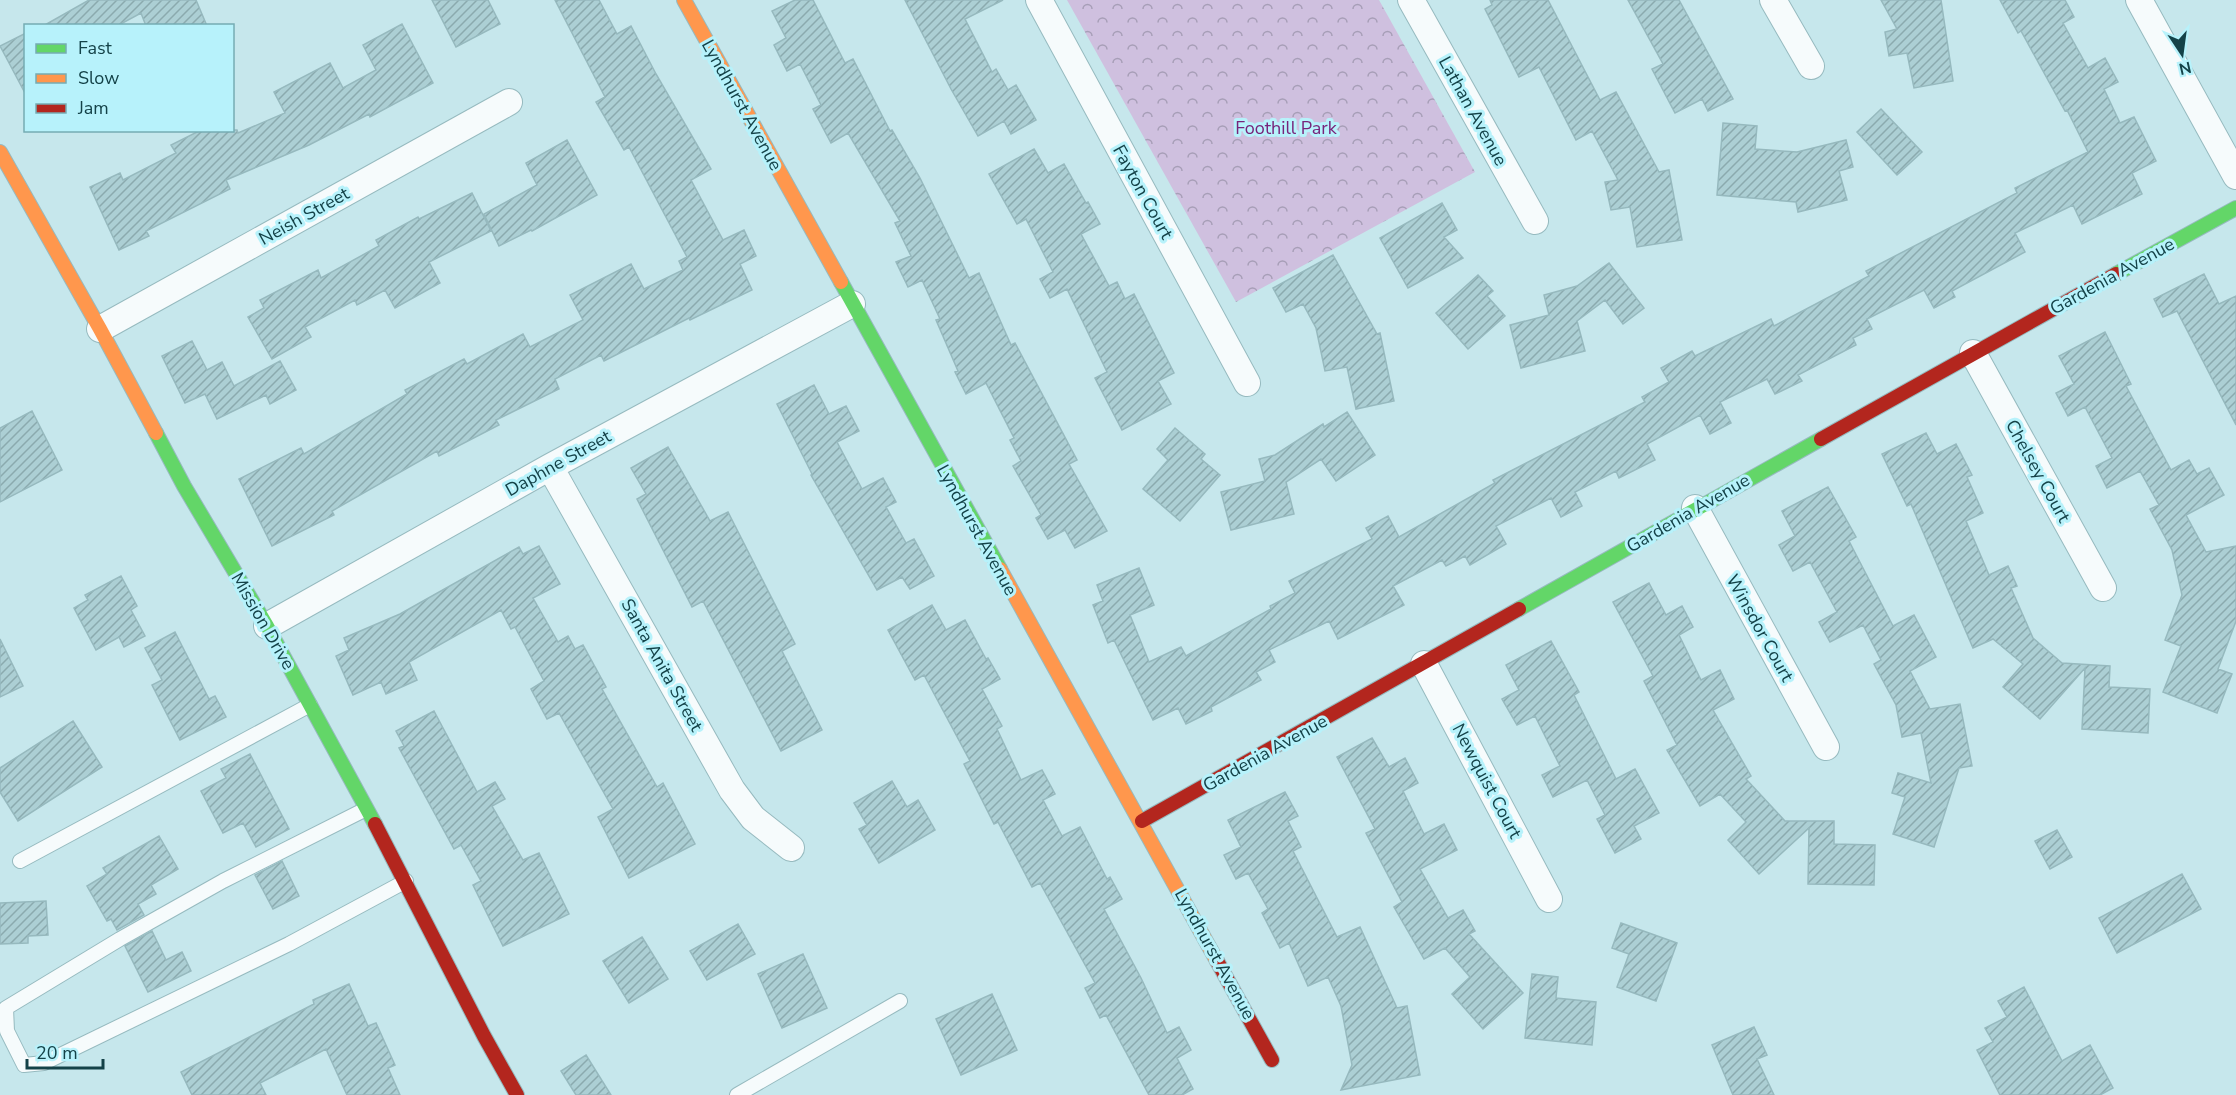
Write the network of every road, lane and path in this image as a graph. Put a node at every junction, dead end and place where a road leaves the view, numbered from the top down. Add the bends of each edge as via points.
1 (1039, 0) edge
2 (1411, 0) edge
3 (1773, 0) edge
4 (2139, 0) edge
5 (690, 2) edge
6 (1811, 66) dead end
7 (509, 102) dead end
8 (0, 152) edge
9 (2236, 176) edge
10 (2236, 208) edge
11 (1535, 221) dead end
12 (852, 304) junction
13 (100, 329) junction
14 (1973, 352) junction
15 (1247, 383) dead end
16 (550, 467) junction
17 (1695, 508) junction
18 (2103, 588) dead end
19 (267, 626) junction
20 (1424, 664) junction
21 (310, 705) junction
22 (1826, 747) dead end
23 (366, 809) junction
24 (1142, 821) junction
25 (791, 848) dead end
26 (20, 861) dead end
27 (406, 881) junction
28 (1549, 898) dead end
29 (900, 1001) dead end
30 (1272, 1060) dead end
31 (518, 1095) edge
32 (737, 1095) edge

1 - 15 street, Fayton Court
2 - 11 street, Lathan Avenue
3 - 6 street
4 - 9 street
5 - 12 street, Lyndhurst Avenue
7 - 13 street, Neish Street
8 - 13 street, Mission Drive
10 - 14 street, Gardenia Avenue
12 - 16 street, Daphne Street
12 - 24 street, Lyndhurst Avenue
13 - 19 street, Mission Drive via 184,486
14 - 17 street, Gardenia Avenue
14 - 18 street, Chelsey Court
16 - 19 street, Daphne Street
16 - 25 street, Santa Anita Street via 732,790 753,818
17 - 20 street, Gardenia Avenue
17 - 22 street, Winsdor Court
19 - 21 street, Mission Drive
20 - 24 street, Gardenia Avenue
20 - 28 street, Newquist Court
21 - 23 street, Mission Drive
21 - 26 lane
23 - 27 street, Mission Drive
23 - 27 lane via 223,881 6,1008 7,1031 24,1065 44,1063 289,944
24 - 30 street, Lyndhurst Avenue
27 - 31 street, Mission Drive
29 - 32 lane

